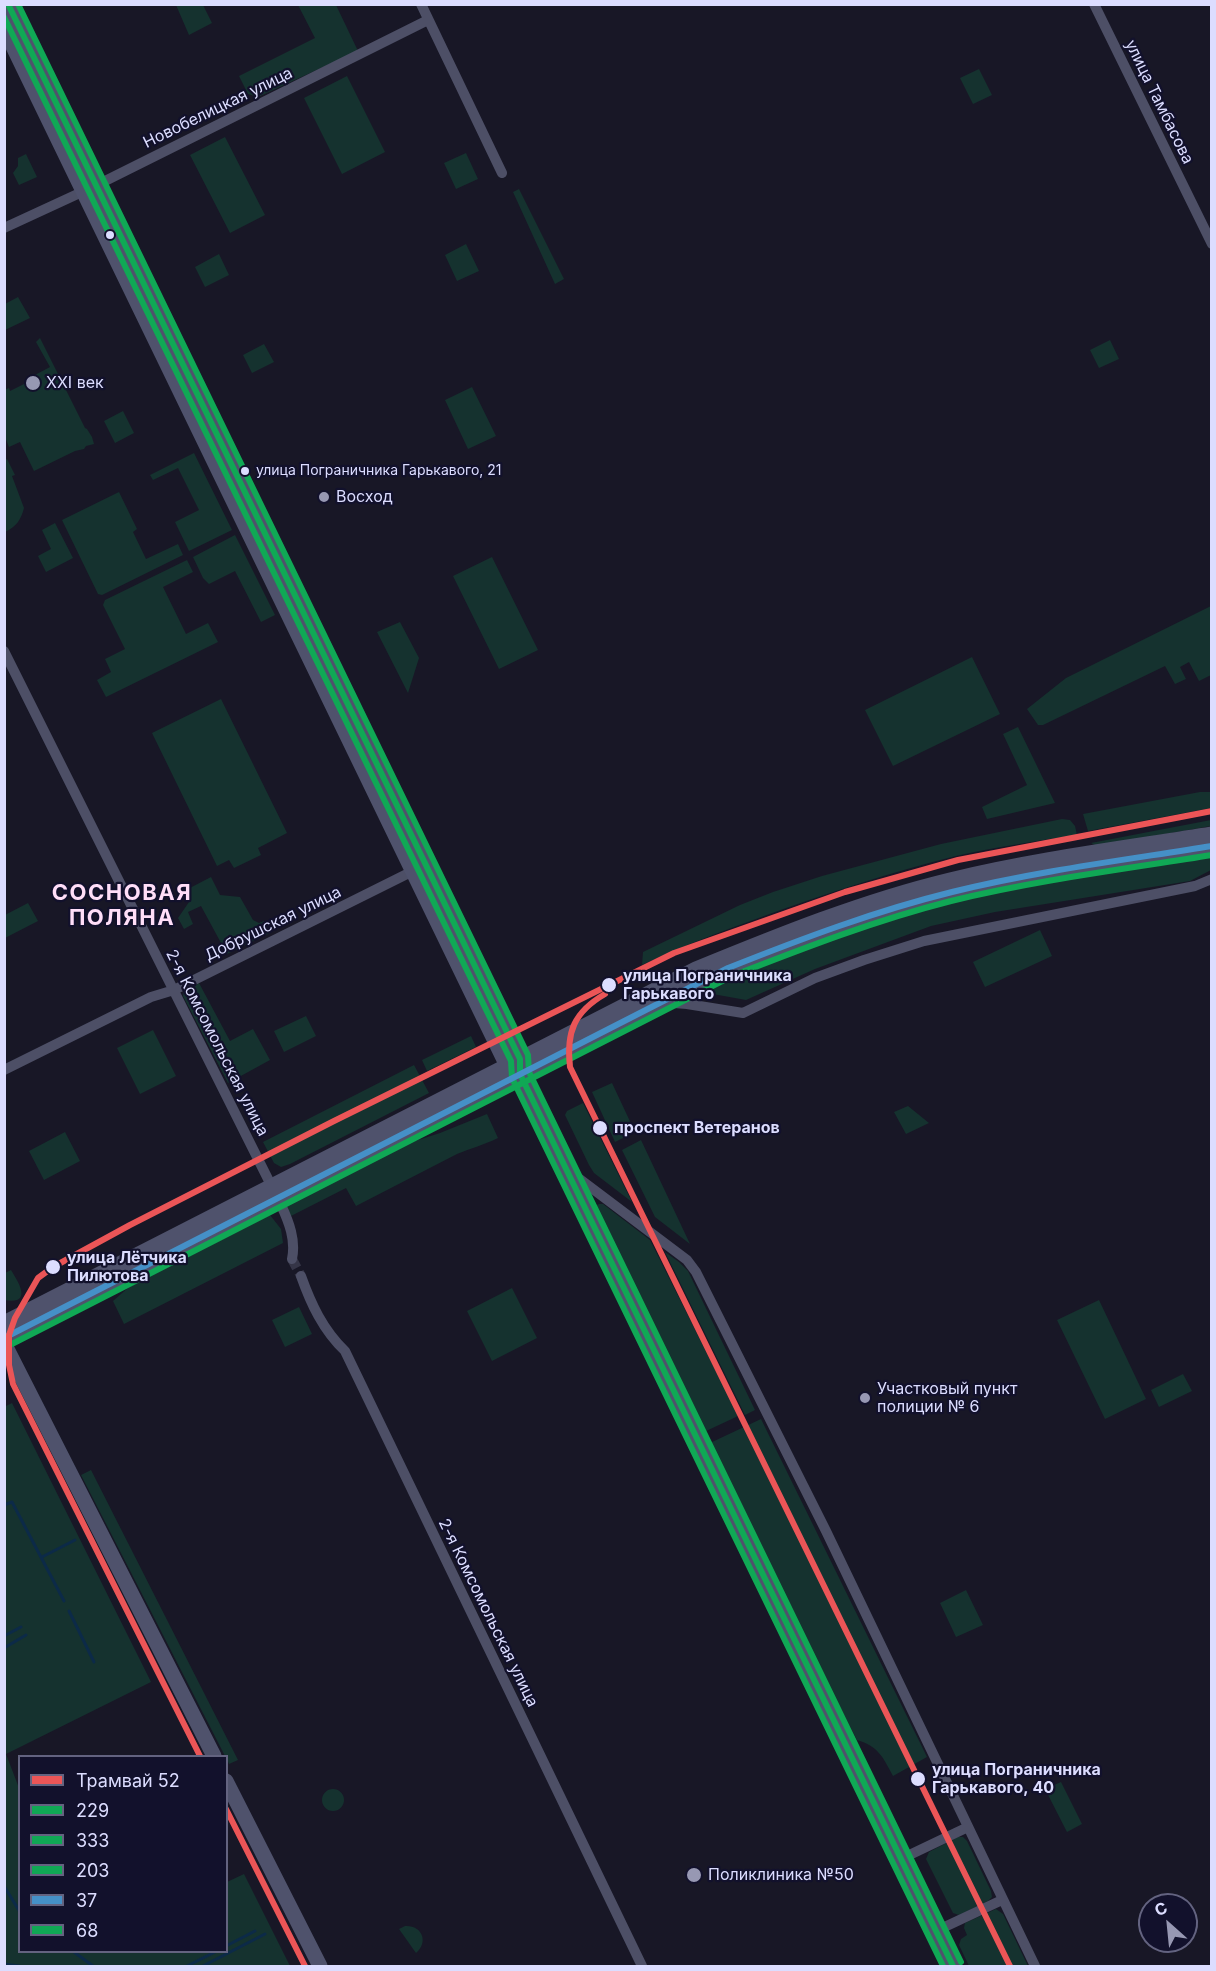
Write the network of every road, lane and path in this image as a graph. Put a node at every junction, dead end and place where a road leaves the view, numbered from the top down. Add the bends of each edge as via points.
1 (8, 4) edge
2 (421, 4) edge
3 (1094, 4) edge
4 (428, 20) junction
5 (4, 28) edge
6 (502, 173) dead end
7 (89, 188) junction
8 (4, 228) edge
9 (1212, 244) edge
10 (4, 651) edge
11 (1212, 834) edge
12 (1212, 846) edge
13 (419, 868) junction
14 (1212, 879) edge
15 (174, 990) junction
16 (661, 1002) junction
17 (516, 1066) junction
18 (4, 1070) edge
19 (566, 1169) junction
20 (275, 1192) junction
21 (292, 1259) tunnel mouth
22 (300, 1276) tunnel mouth
23 (4, 1323) edge
24 (4, 1338) edge
25 (4, 1343) edge
26 (213, 1755) edge
27 (228, 1785) edge
28 (968, 1827) junction
29 (901, 1859) junction
30 (1002, 1899) junction
31 (936, 1931) junction
32 (320, 1966) edge
33 (642, 1966) edge
34 (953, 1966) edge
35 (1035, 1966) edge

1 - 7 street
2 - 4 street
3 - 9 street, улица Тамбасова
4 - 6 street
4 - 7 street, Новобелицкая улица
5 - 7 street
7 - 8 street, Новобелицкая улица
7 - 13 street
10 - 15 street, 2-я Комсомольская улица
11 - 17 street via 975,874 840,912 696,969
12 - 16 street via 976,886 896,907 728,968
13 - 15 street, Добрушская улица
13 - 17 street
14 - 16 street via 1195,886 924,941 815,978 743,1013
15 - 18 street, Добрушская улица via 151,997
15 - 20 street, 2-я Комсомольская улица
16 - 17 street
17 - 19 street
17 - 20 street
19 - 28 street via 687,1260 696,1272
19 - 29 street
20 - 21 street, 2-я Комсомольская улица via 290,1227
20 - 23 street
20 - 24 street
22 - 33 street, 2-я Комсомольская улица via 321,1323 345,1351
25 - 26 street
27 - 32 street
28 - 29 street
28 - 30 street
29 - 31 street
30 - 31 street
30 - 35 street
31 - 34 street

